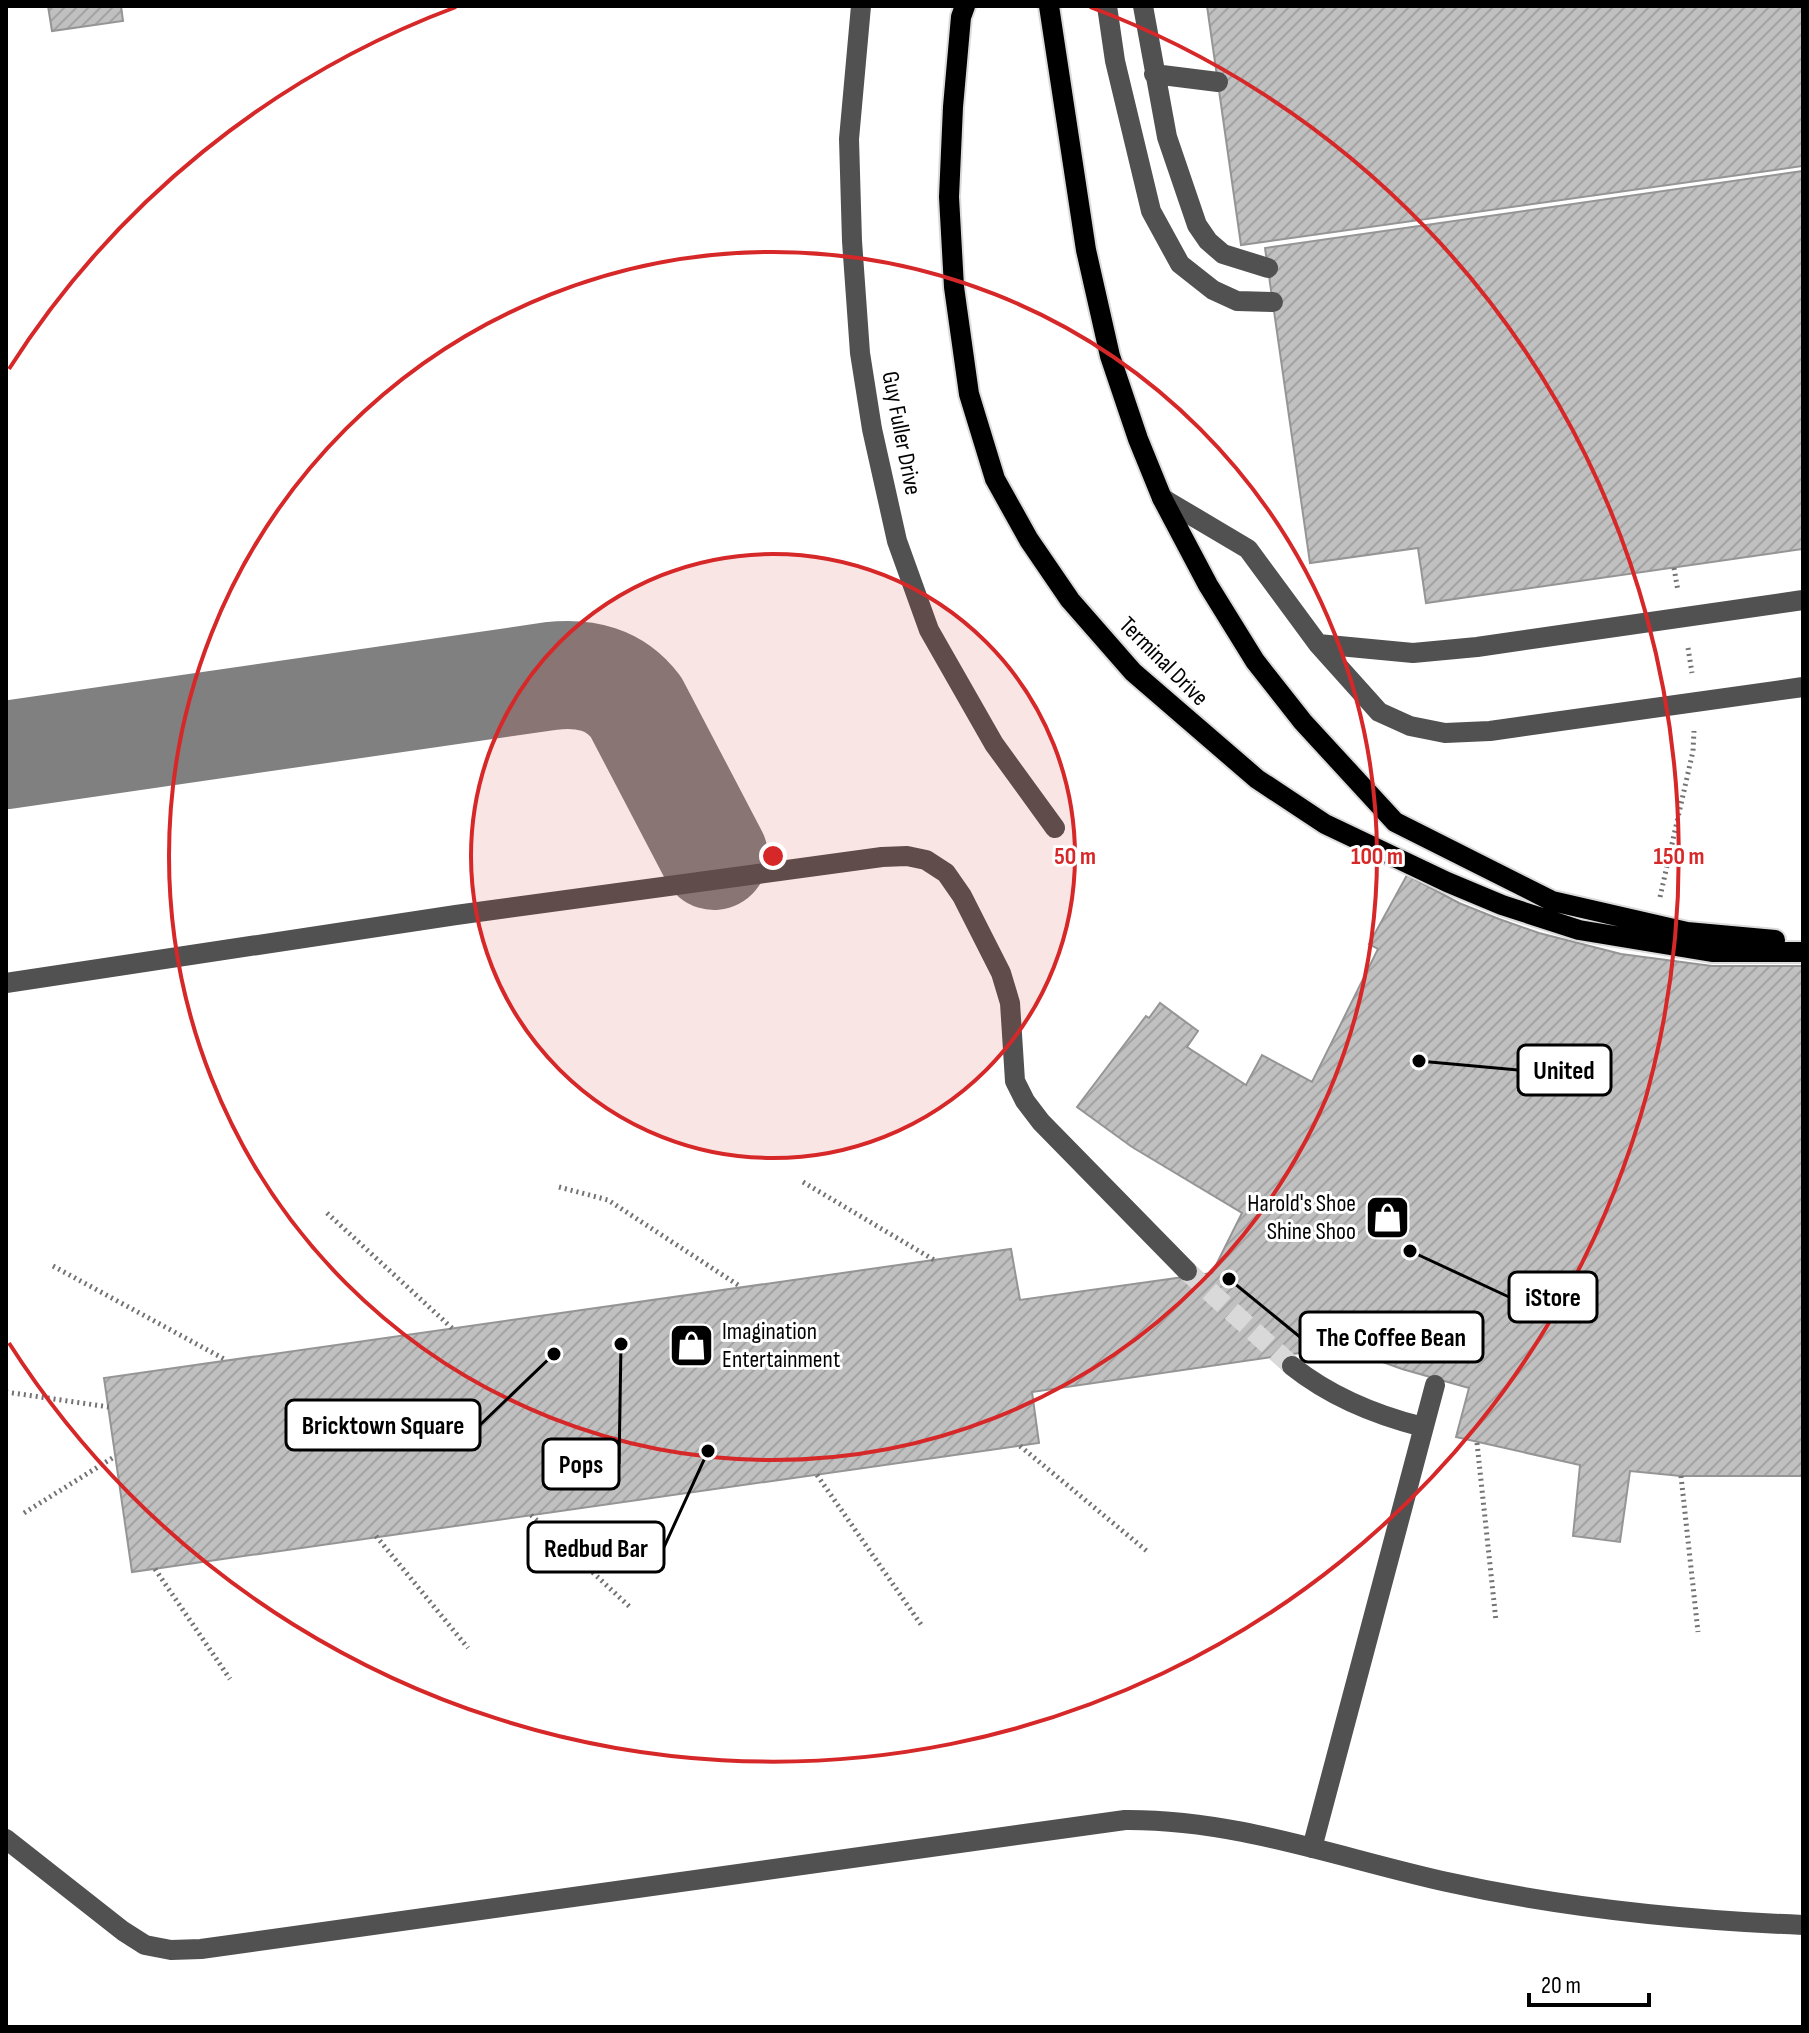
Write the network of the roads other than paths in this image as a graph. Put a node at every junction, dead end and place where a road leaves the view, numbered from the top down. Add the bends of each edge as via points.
1 (861, 6) edge
2 (965, 6) edge
3 (1049, 6) edge
4 (1107, 6) edge
5 (1143, 6) edge
6 (1154, 74) junction
7 (1218, 82) dead end
8 (1268, 268) dead end
9 (1273, 302) dead end
10 (1162, 498) junction
11 (1803, 600) edge
12 (1318, 644) junction
13 (1803, 687) edge
14 (1055, 828) dead end
15 (1803, 943) edge
16 (1803, 952) edge
17 (6, 983) edge
18 (1187, 1271) tunnel mouth
19 (1292, 1366) tunnel mouth
20 (1435, 1385) dead end
21 (1423, 1427) junction
22 (6, 1839) edge
23 (1312, 1848) junction
24 (1803, 1925) edge

1 - 14 street, Guy Fuller Drive via 849,139 852,241 860,353 897,541 929,630 994,744
2 - 16 main road, Terminal Drive via 949,197 954,287 969,394 995,479 1029,540 1070,600 1133,672 1257,779 1325,824 1502,905 1579,930 1712,952
3 - 10 main road via 1092,281 1110,356
4 - 9 street via 1151,211 1180,264 1237,301
5 - 6 street
6 - 7 street
6 - 8 street via 1167,137 1197,225 1223,254
10 - 12 street via 1248,549
10 - 15 main road via 1255,661 1395,822 1552,901 1687,932
11 - 12 street via 1413,653
12 - 13 street via 1379,712 1445,733
17 - 18 street via 882,857 926,860 946,873 962,896 1001,973 1010,1003 1015,1081 1025,1101
19 - 21 street via 1366,1410
20 - 21 street
21 - 23 street
22 - 23 street via 123,1931 145,1945 171,1950 1125,1820 1212,1825
23 - 24 street via 1447,1882 1612,1911

